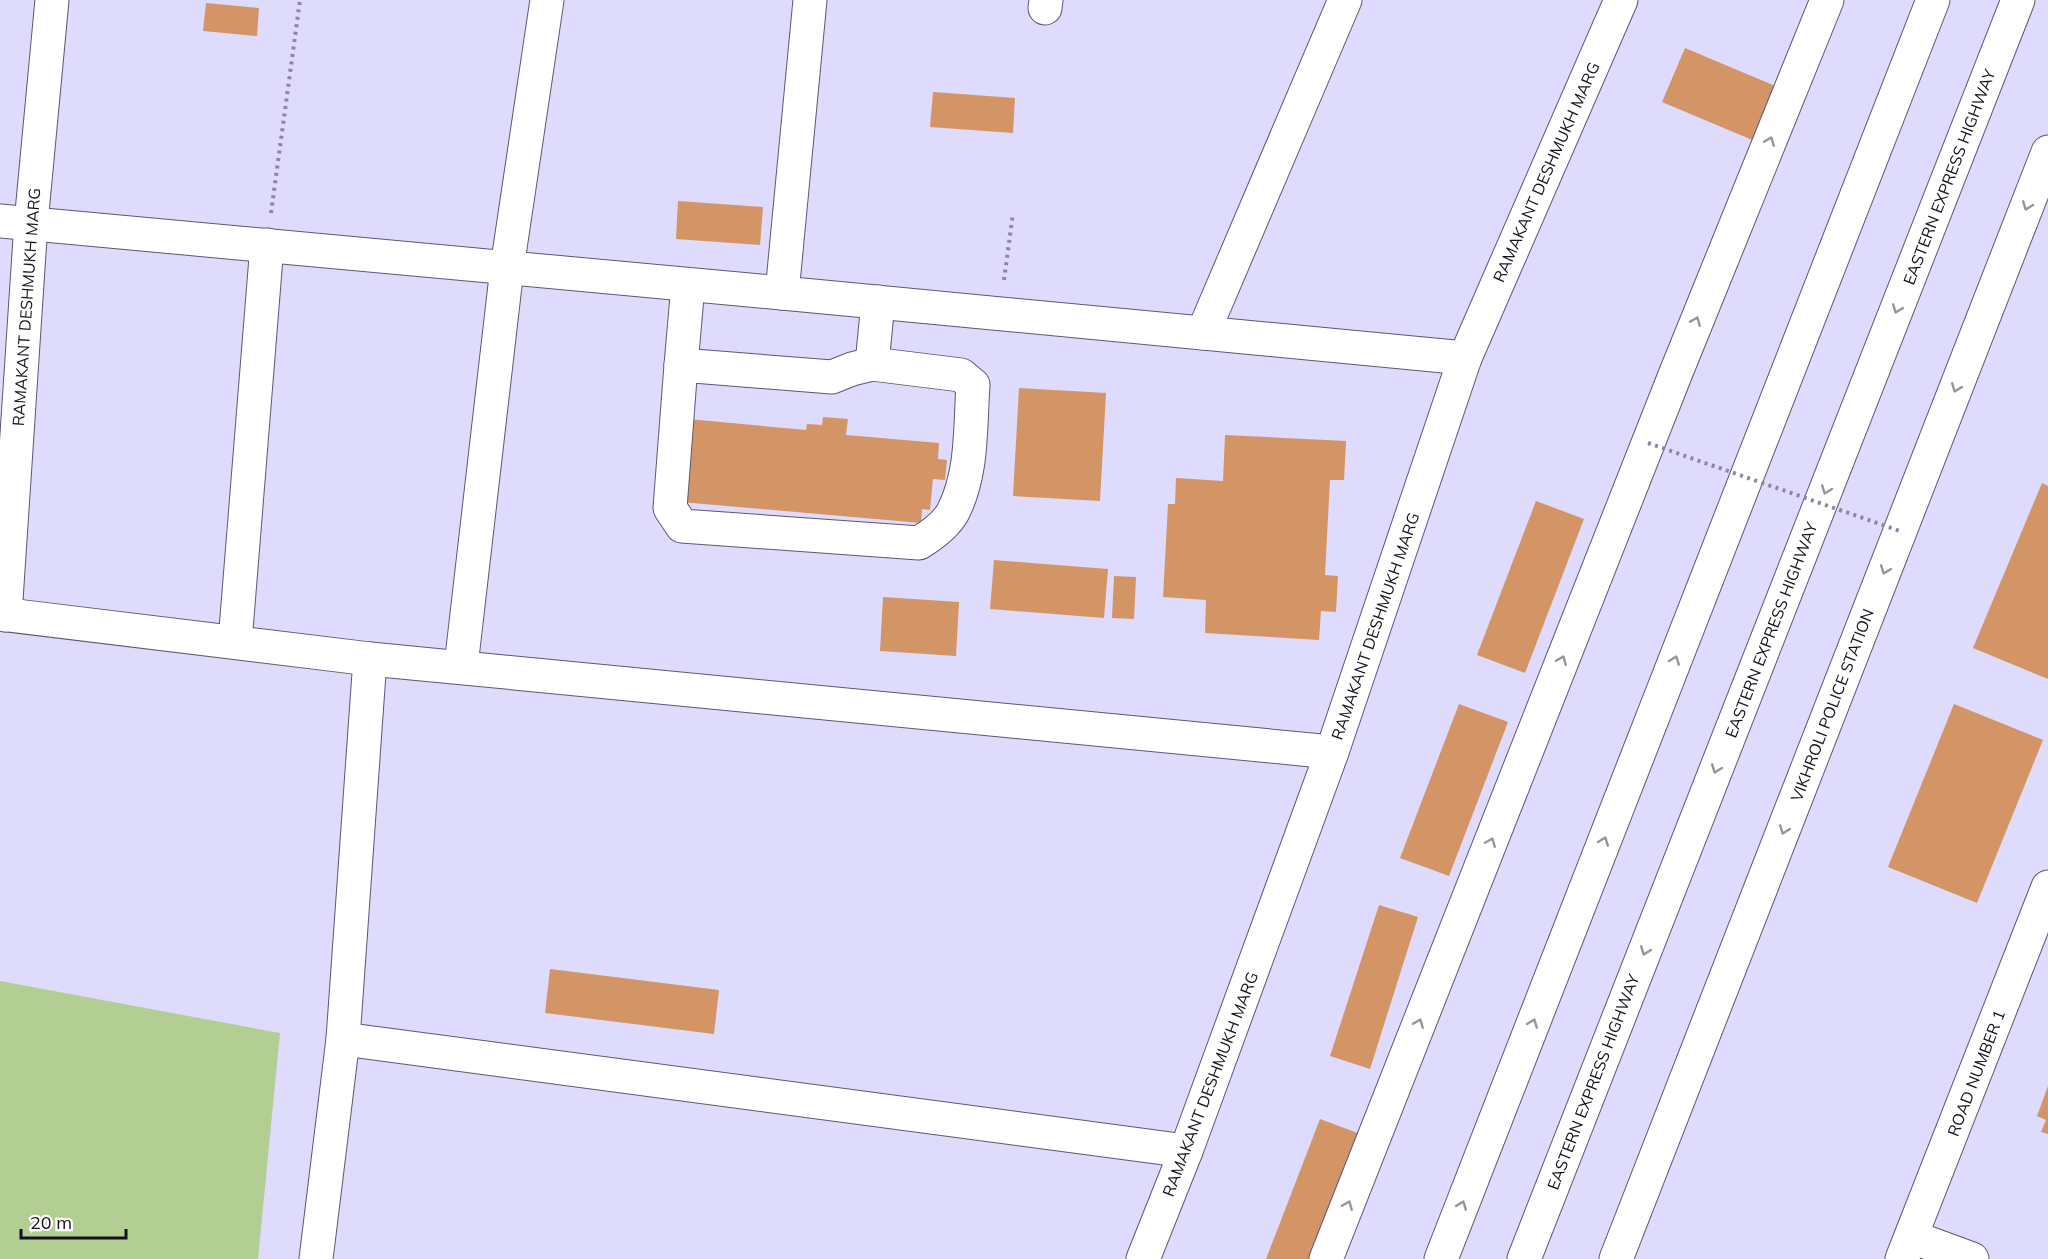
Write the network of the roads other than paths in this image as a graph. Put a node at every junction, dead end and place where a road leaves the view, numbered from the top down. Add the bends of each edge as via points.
1 (52, 0) edge
2 (547, 0) edge
3 (810, 0) edge
4 (1345, 0) edge
5 (1621, 0) edge
6 (1827, 0) edge
7 (1934, 0) edge
8 (2018, 0) edge
9 (2048, 152) edge
10 (16, 222) edge
11 (267, 245) junction
12 (507, 268) junction
13 (688, 285) junction
14 (782, 293) junction
15 (878, 302) junction
16 (1203, 333) junction
17 (1465, 358) junction
18 (872, 364) junction
19 (681, 365) junction
20 (3, 614) edge
21 (235, 642) junction
22 (370, 659) junction
23 (461, 666) junction
24 (1332, 752) junction
25 (2048, 887) edge
26 (343, 1039) junction
27 (1186, 1151) junction
28 (1907, 1248) edge
29 (316, 1259) edge
30 (1143, 1259) edge
31 (1326, 1259) edge
32 (1441, 1259) edge
33 (1524, 1259) edge
34 (1616, 1259) edge
35 (1972, 1259) edge

1 - 10 main road, RAMAKANT DESHMUKH MARG
2 - 12 main road
3 - 14 main road
4 - 16 main road
5 - 17 main road, RAMAKANT DESHMUKH MARG
31 -> 6 main road
32 -> 7 main road
8 -> 33 main road, EASTERN EXPRESS HIGHWAY
9 -> 34 main road, VIKHROLI POLICE STATION
10 - 11 main road
10 - 20 main road, RAMAKANT DESHMUKH MARG
11 - 12 main road
11 - 21 main road
12 - 13 main road
12 - 23 main road
13 - 14 main road
13 - 19 main road
14 - 15 main road
15 - 16 main road
15 - 18 main road
16 - 17 main road
17 - 24 main road, RAMAKANT DESHMUKH MARG
18 - 19 main road via 832,377
18 - 19 main road via 961,375 973,385 968,468 952,513 933,535 920,543 682,526 670,507
20 - 21 main road
21 - 22 main road
22 - 23 main road
22 - 26 main road
23 - 24 main road
24 - 27 main road, RAMAKANT DESHMUKH MARG
25 - 28 main road, ROAD NUMBER 1
26 - 27 main road
26 - 29 main road
27 - 30 main road, RAMAKANT DESHMUKH MARG
28 - 35 main road

